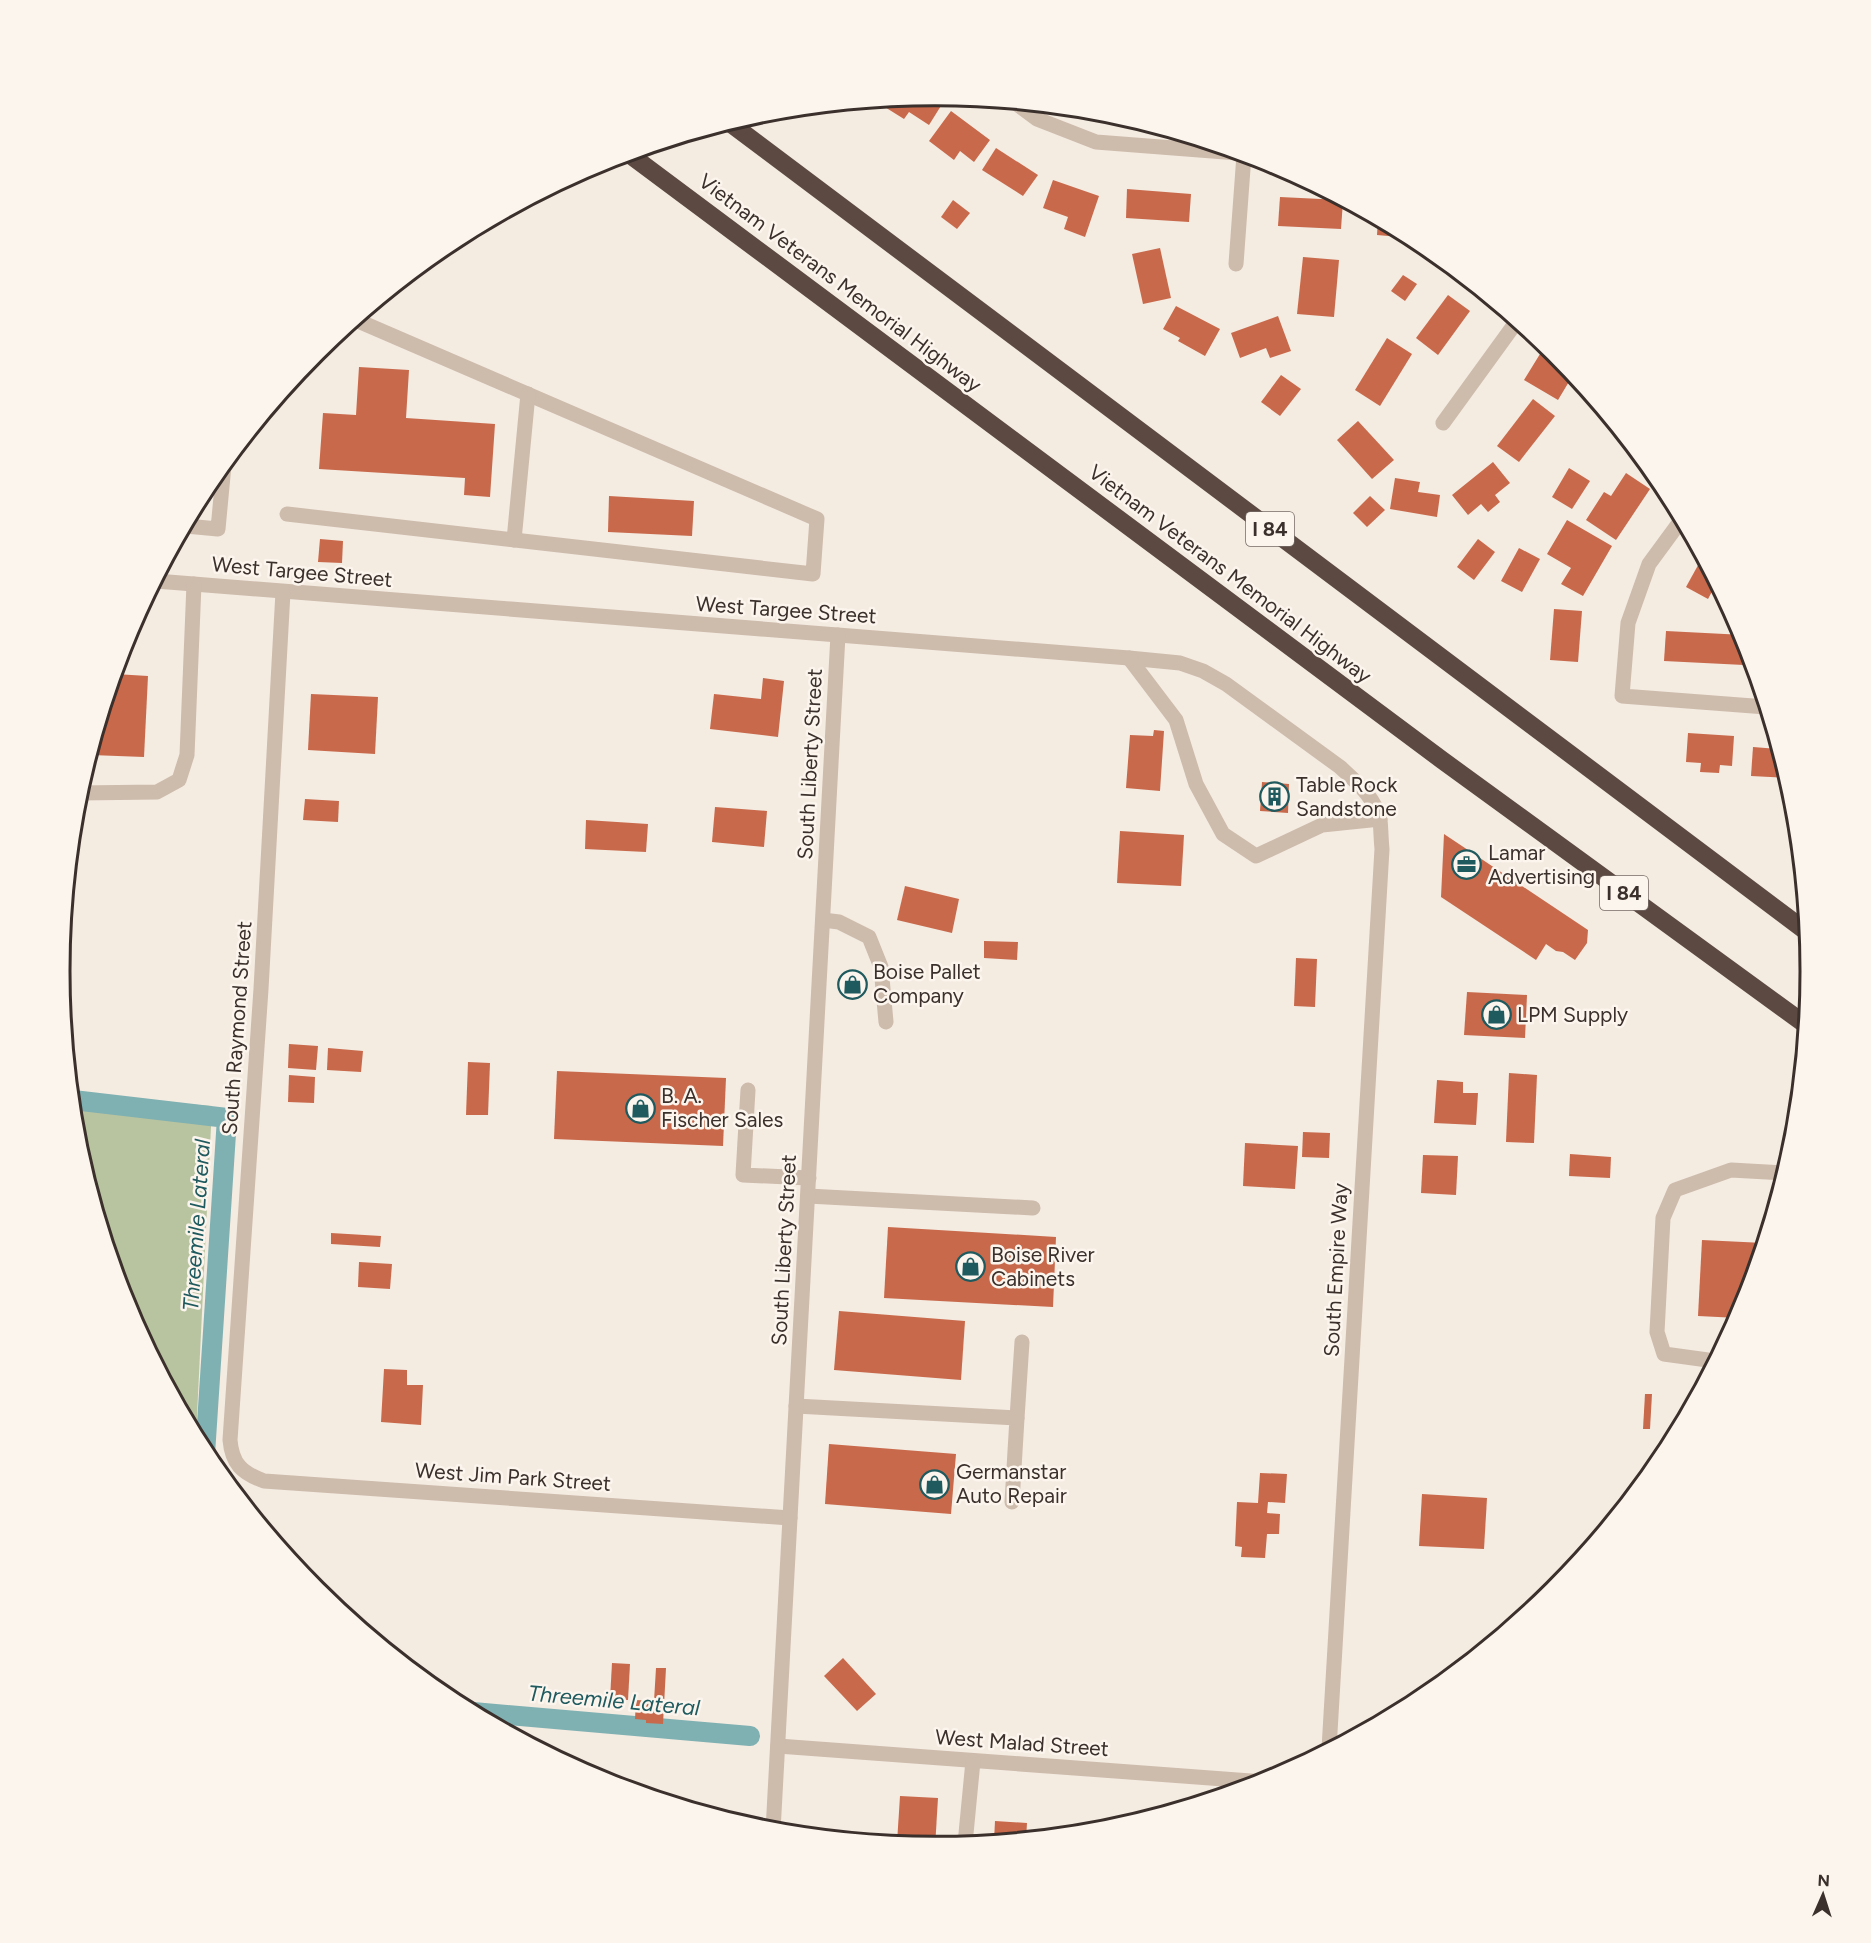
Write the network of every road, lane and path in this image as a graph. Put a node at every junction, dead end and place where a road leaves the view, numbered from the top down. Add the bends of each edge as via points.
1 (1027, 112) edge
2 (739, 130) edge
3 (1210, 151) edge
4 (637, 160) edge
5 (1243, 163) edge
6 (1236, 264) dead end
7 (363, 323) edge
8 (1513, 327) edge
9 (528, 394) junction
10 (1443, 423) dead end
11 (222, 482) edge
12 (287, 514) dead end
13 (1677, 526) edge
14 (194, 527) edge
15 (514, 540) junction
16 (164, 582) edge
17 (194, 584) junction
18 (283, 592) junction
19 (838, 635) junction
20 (1129, 658) junction
21 (1759, 706) edge
22 (90, 792) edge
23 (1370, 796) joint
24 (1380, 819) junction
25 (822, 920) junction
26 (1799, 926) edge
27 (1799, 1020) edge
28 (886, 1022) dead end
29 (748, 1090) dead end
30 (1776, 1173) edge
31 (809, 1178) junction
32 (808, 1196) junction
33 (1033, 1208) dead end
34 (1022, 1342) dead end
35 (1708, 1359) edge
36 (796, 1406) junction
37 (1017, 1418) junction
38 (238, 1465) joint
39 (1012, 1502) dead end
40 (790, 1518) junction
41 (1329, 1741) edge
42 (778, 1746) junction
43 (973, 1761) junction
44 (1242, 1780) edge
45 (774, 1821) edge
46 (965, 1835) edge

1 - 3 street via 1096,142
2 - 26 highway, I 84
4 - 27 highway, Vietnam Veterans Memorial Highway / I 84 via 1433,753
5 - 6 street
7 - 9 street
8 - 10 street
9 - 15 street
9 - 15 street via 817,519 813,574
11 - 14 street via 218,529
12 - 15 street
13 - 21 street via 1648,564 1628,623 1622,696
16 - 17 street, West Targee Street
17 - 18 street, West Targee Street
17 - 22 street via 187,755 179,780 158,792
18 - 19 street, West Targee Street
18 - 38 street, South Raymond Street via 262,977 230,1440
19 - 20 street, West Targee Street
19 - 25 street, South Liberty Street
20 - 23 street, West Targee Street via 1180,663 1226,684 1340,767
20 - 24 street via 1176,720 1196,784 1223,834 1256,856 1322,825
23 - 24 street, South Empire Way
24 - 41 street, South Empire Way via 1382,849
25 - 28 street via 839,922 869,937 881,967
25 - 31 street, South Liberty Street
29 - 31 street via 743,1175
30 - 35 street via 1731,1170 1675,1190 1663,1218 1657,1332 1664,1354
31 - 32 street, South Liberty Street
32 - 33 street
32 - 36 street, South Liberty Street
34 - 37 street
36 - 37 street
36 - 40 street, South Liberty Street
37 - 39 street
38 - 40 street, West Jim Park Street via 264,1481
40 - 42 street, South Liberty Street
42 - 43 street, West Malad Street
42 - 45 street, South Liberty Street
43 - 44 street, West Malad Street
43 - 46 street

